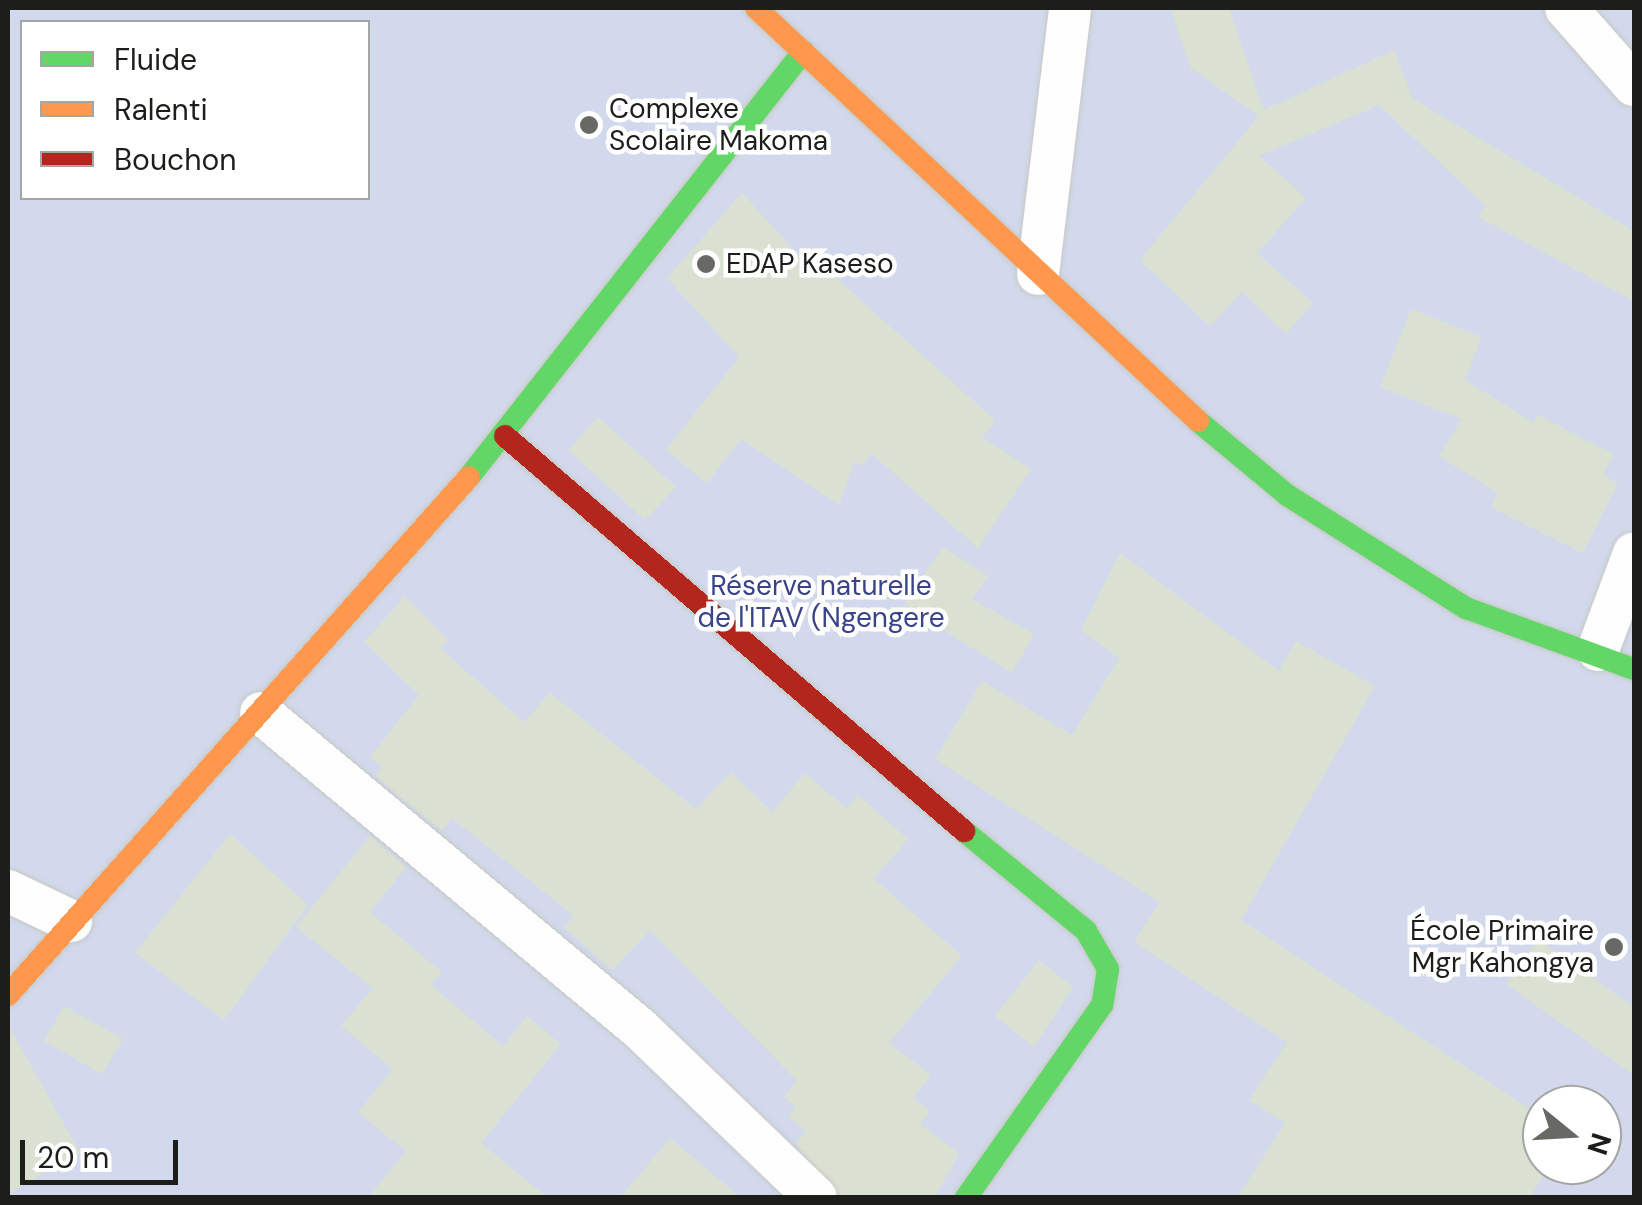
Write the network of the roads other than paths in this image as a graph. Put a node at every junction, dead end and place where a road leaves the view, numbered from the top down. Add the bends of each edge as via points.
1 (756, 8) edge
2 (1070, 8) edge
3 (1566, 8) edge
4 (803, 52) junction
5 (1634, 86) edge
6 (1038, 274) junction
7 (505, 436) junction
8 (1634, 553) edge
9 (1616, 659) edge
10 (261, 712) junction
11 (8, 891) edge
12 (72, 921) junction
13 (8, 994) edge
14 (816, 1198) edge
15 (966, 1198) edge

1 - 4 main road
2 - 6 street
3 - 5 street
4 - 6 main road
4 - 7 main road
6 - 9 main road via 1152,384 1366,551 1466,608
7 - 10 main road
7 - 15 main road via 735,643 1086,931 1108,969 1102,1005
8 - 9 street
10 - 12 main road
10 - 14 street via 640,1028
11 - 12 street
12 - 13 main road

